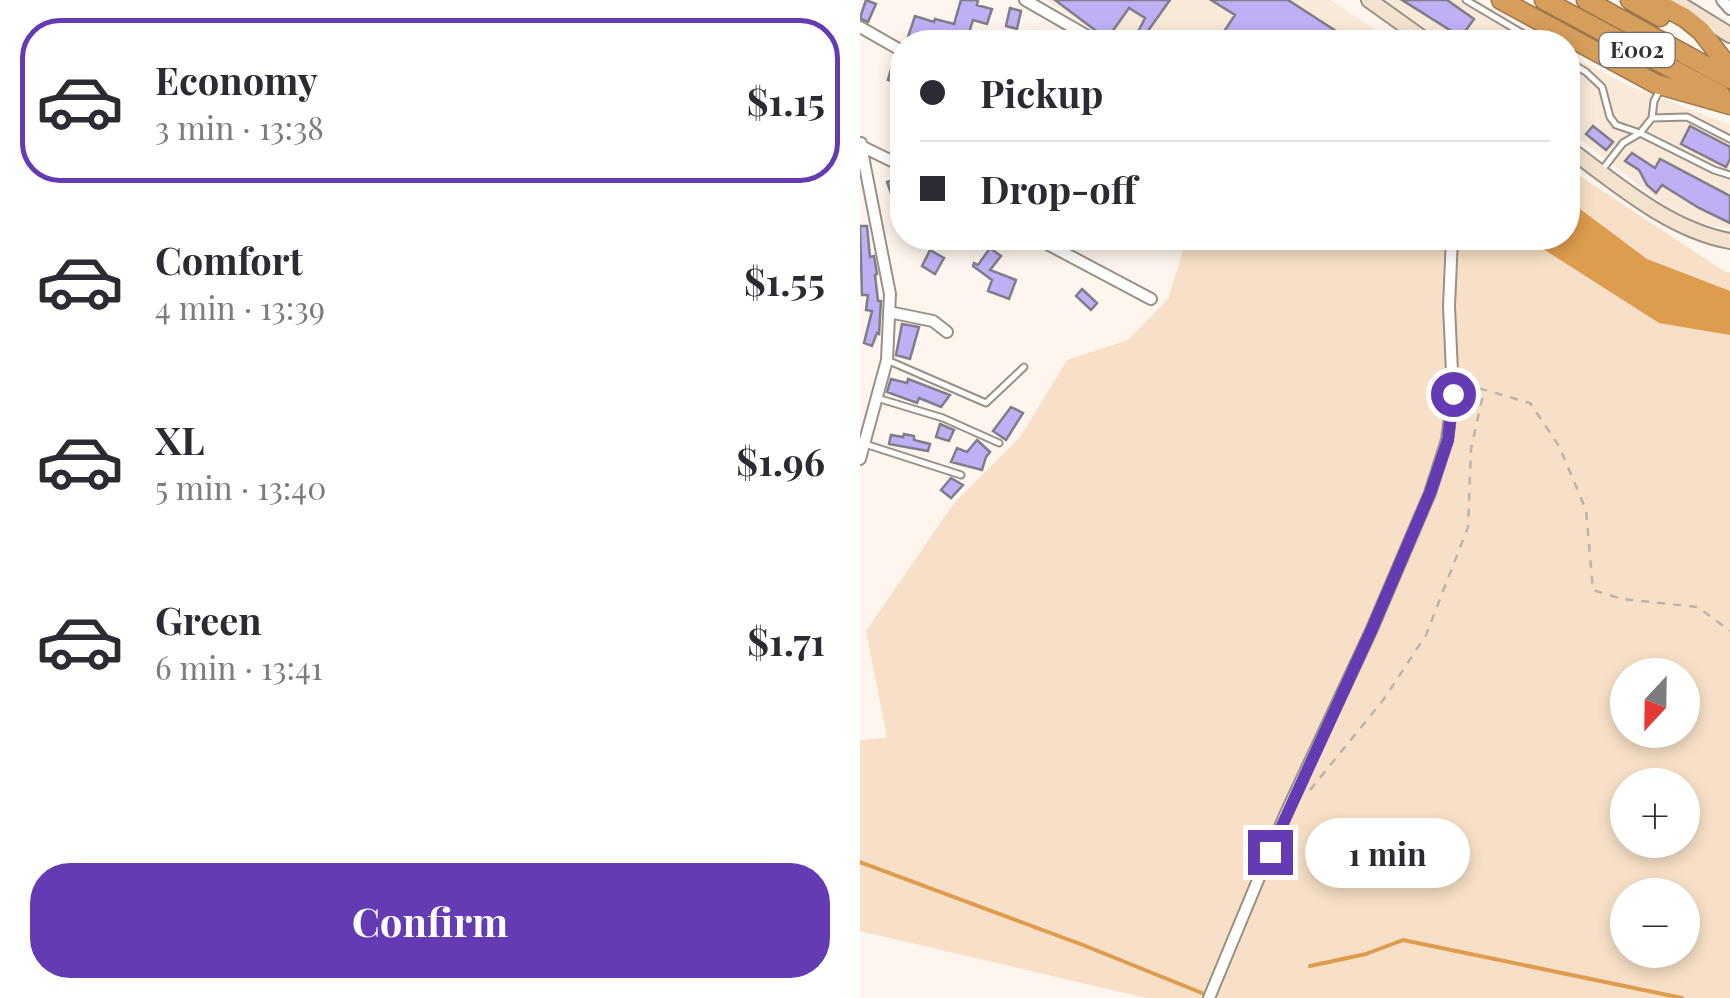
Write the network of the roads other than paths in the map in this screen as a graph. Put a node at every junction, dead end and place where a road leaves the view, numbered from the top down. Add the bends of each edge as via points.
1 (1025, 0) edge
2 (1369, 0) edge
3 (1466, 0) edge
4 (1502, 0) edge
5 (1528, 0) edge
6 (1544, 0) edge
7 (1568, 0) edge
8 (1586, 0) edge
9 (1610, 0) edge
10 (1630, 0) edge
11 (1652, 0) edge
12 (1674, 0) edge
13 (1722, 0) edge
14 (1730, 9) edge
15 (860, 27) edge
16 (1077, 30) edge
17 (1411, 30) edge
18 (1517, 30) edge
19 (1558, 30) edge
20 (1730, 35) edge
21 (1580, 42) edge
22 (890, 44) edge
23 (1722, 66) edge
24 (1580, 68) edge
25 (1730, 79) edge
26 (1662, 86) junction
27 (1730, 88) edge
28 (1730, 103) edge
29 (1652, 118) junction
30 (1640, 132) junction
31 (1730, 139) edge
32 (861, 142) edge
33 (1580, 157) edge
34 (890, 159) edge
35 (1600, 172) junction
36 (1730, 176) edge
37 (1730, 241) edge
38 (1059, 250) edge
39 (1450, 250) edge
40 (1151, 299) dead end
41 (889, 312) junction
42 (947, 332) dead end
43 (886, 360) junction
44 (1024, 367) dead end
45 (877, 398) junction
46 (999, 443) dead end
47 (866, 444) junction
48 (860, 460) edge
49 (962, 475) dead end
50 (1210, 998) edge

1 - 16 street
2 - 17 street
3 - 18 lane
4 - 19 highway
5 - 28 highway via 1661,76
6 - 28 highway, E002
7 - 27 highway
8 - 25 highway, E002
9 - 23 highway
10 - 23 highway via 1687,32
11 - 23 highway via 1701,31
12 - 20 street
13 - 14 street
15 - 22 street
21 - 26 highway
23 - 25 highway
24 - 30 lane via 1602,87 1616,124
26 - 28 highway
26 - 29 lane
29 - 30 lane
29 - 31 lane via 1687,117
30 - 35 lane
30 - 36 lane
32 - 34 street
32 - 41 street
33 - 35 street
35 - 37 street via 1669,220
38 - 40 street
39 - 50 street via 1448,440
41 - 42 street via 933,321
41 - 43 street
43 - 44 lane via 986,404
43 - 45 street
45 - 46 lane
45 - 47 street
47 - 48 street
47 - 49 lane

